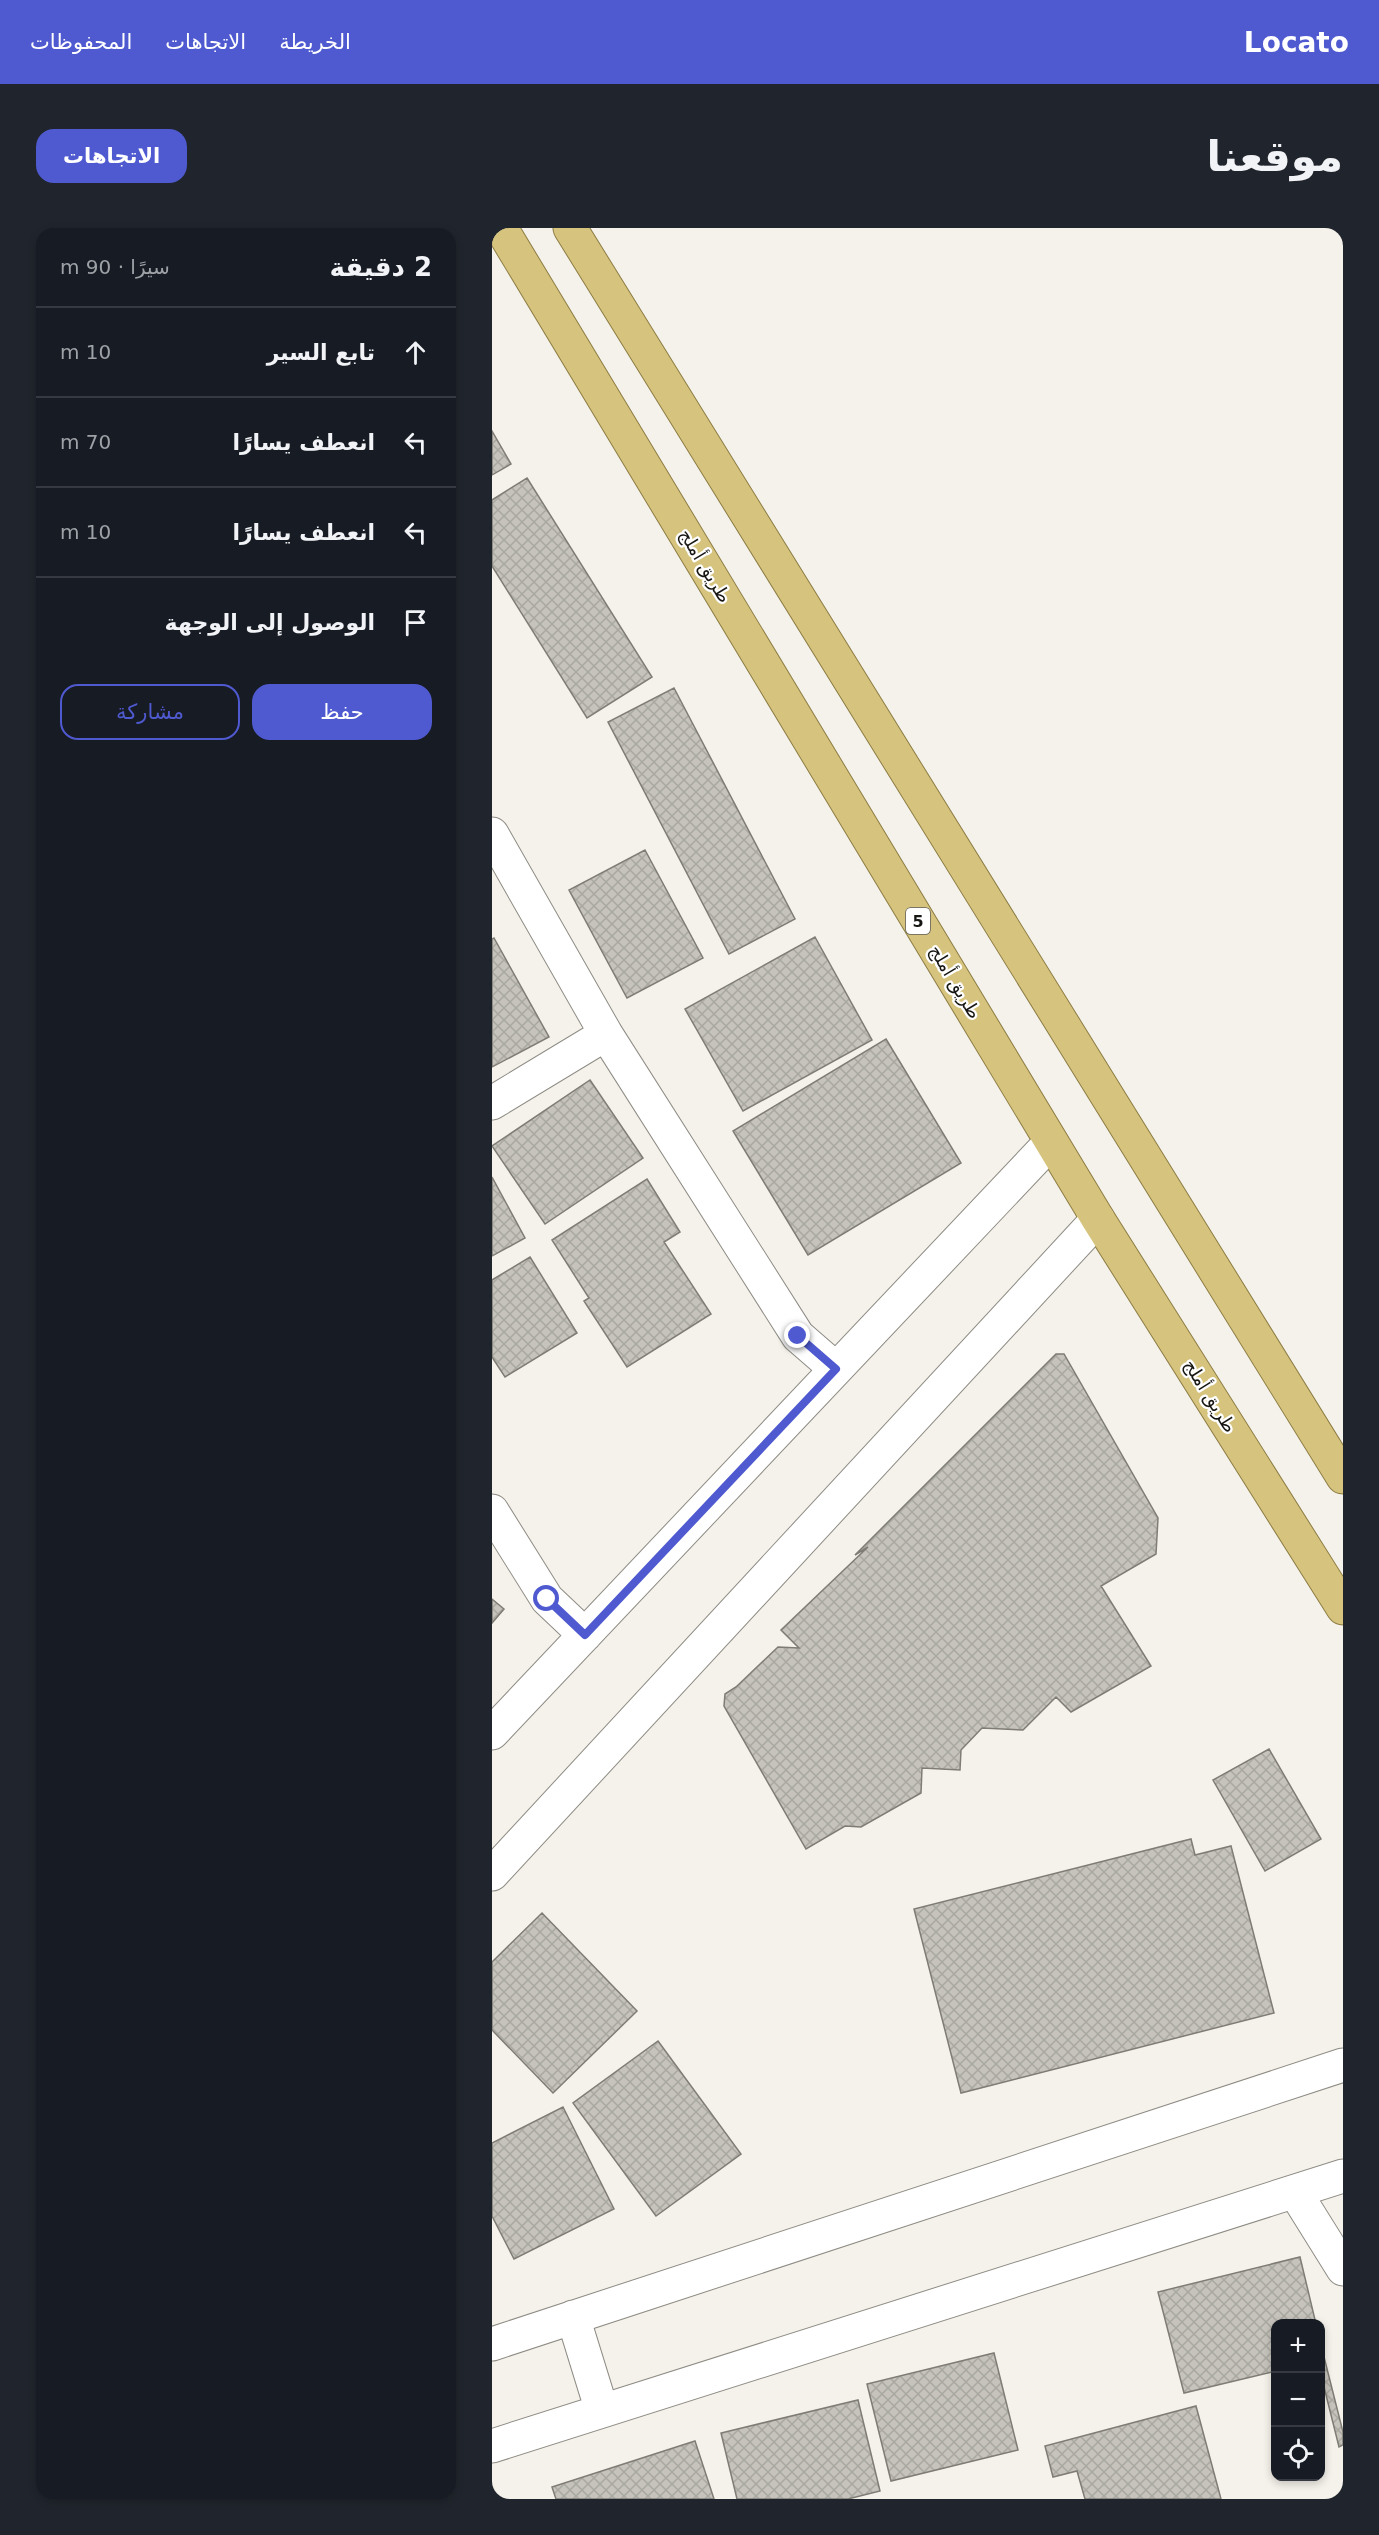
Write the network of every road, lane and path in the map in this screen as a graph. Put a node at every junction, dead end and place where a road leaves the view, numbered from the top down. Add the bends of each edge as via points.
1 (501, 228) edge
2 (570, 228) edge
3 (492, 834) edge
4 (606, 1034) junction
5 (492, 1103) edge
6 (1051, 1142) junction
7 (1098, 1219) junction
8 (836, 1369) junction
9 (1343, 1477) edge
10 (492, 1511) edge
11 (1343, 1608) edge
12 (585, 1635) junction
13 (492, 1733) edge
14 (492, 1874) edge
15 (1343, 2064) edge
16 (1343, 2176) edge
17 (1295, 2192) junction
18 (1343, 2269) edge
19 (573, 2317) junction
20 (492, 2344) edge
21 (602, 2411) junction
22 (492, 2446) edge

1 - 6 highway, طريق أملج / 5
2 - 9 highway
3 - 4 street
4 - 5 street
4 - 8 street via 798,1336
6 - 7 highway, طريق أملج / 5
6 - 8 street
7 - 11 highway, طريق أملج / 5
7 - 14 street
8 - 12 street
10 - 12 street via 547,1599
12 - 13 street
15 - 19 street
16 - 17 street
17 - 18 street
17 - 21 street
19 - 20 street
19 - 21 street
21 - 22 street

